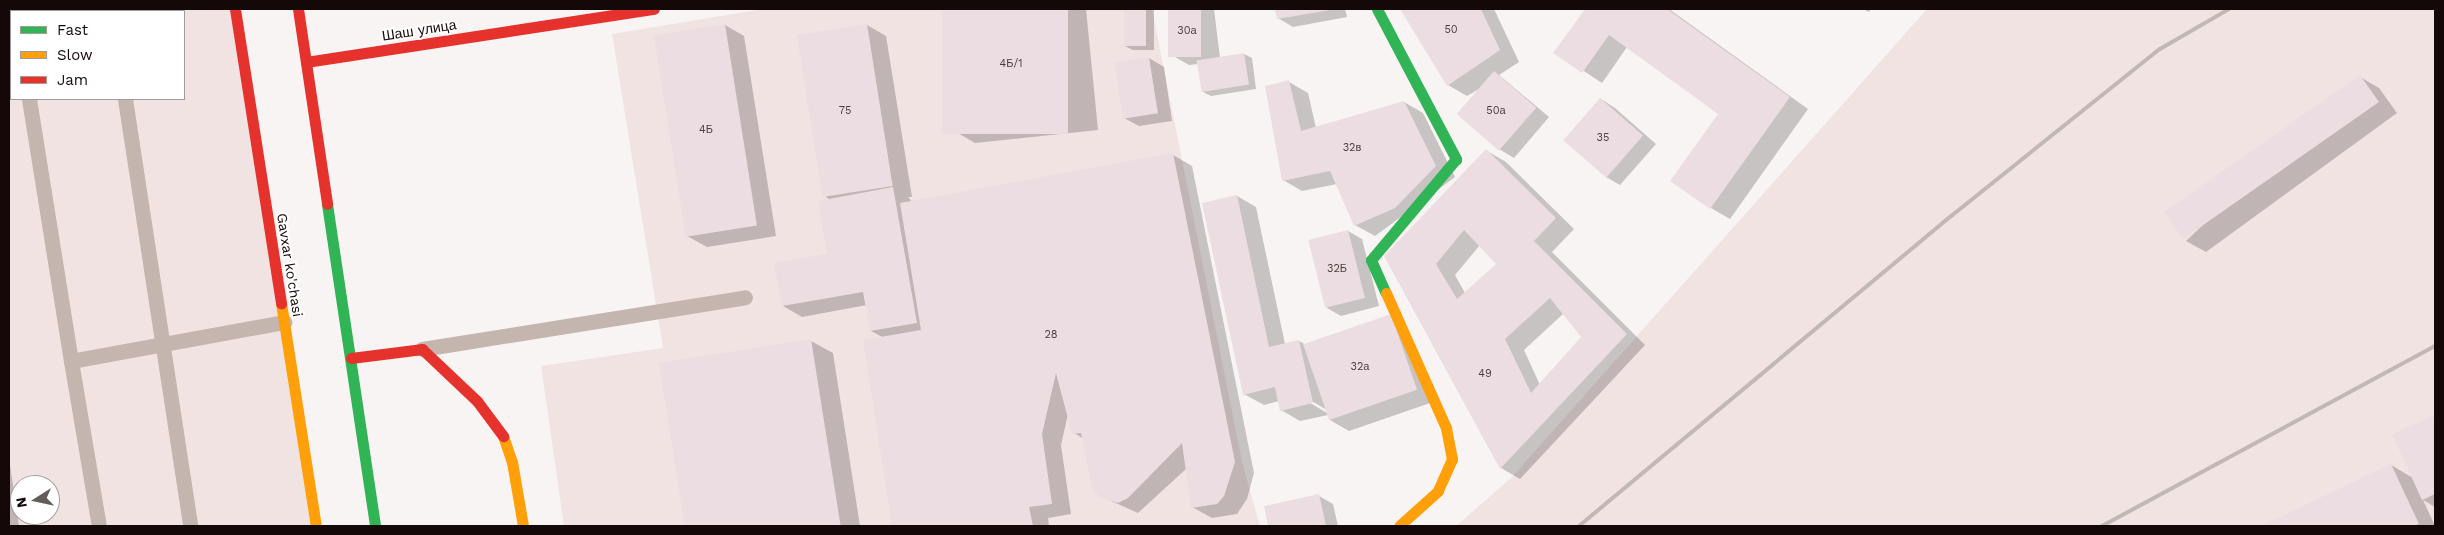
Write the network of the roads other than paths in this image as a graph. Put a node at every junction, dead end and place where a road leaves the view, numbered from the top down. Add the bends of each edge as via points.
1 (235, 9) edge
2 (298, 9) edge
3 (654, 9) edge
4 (1377, 9) edge
5 (306, 62) junction
6 (29, 100) edge
7 (125, 100) edge
8 (745, 297) dead end
9 (284, 322) junction
10 (162, 344) junction
11 (422, 349) junction
12 (351, 358) junction
13 (70, 361) junction
14 (99, 526) edge
15 (190, 526) edge
16 (316, 526) edge
17 (375, 526) edge
18 (522, 526) edge
19 (1399, 526) edge

1 - 9 street, Gavxar ko'chasi
2 - 5 street
3 - 5 street, Шаш улица
4 - 19 street via 1456,159 1371,260 1446,428 1452,459 1438,491
5 - 12 street
6 - 13 lane
7 - 10 lane
8 - 11 lane
9 - 10 lane
9 - 16 street, Gavxar ko'chasi
10 - 13 lane
10 - 15 lane
11 - 12 street
11 - 18 street via 477,401 503,436 512,462
12 - 17 street
13 - 14 lane

